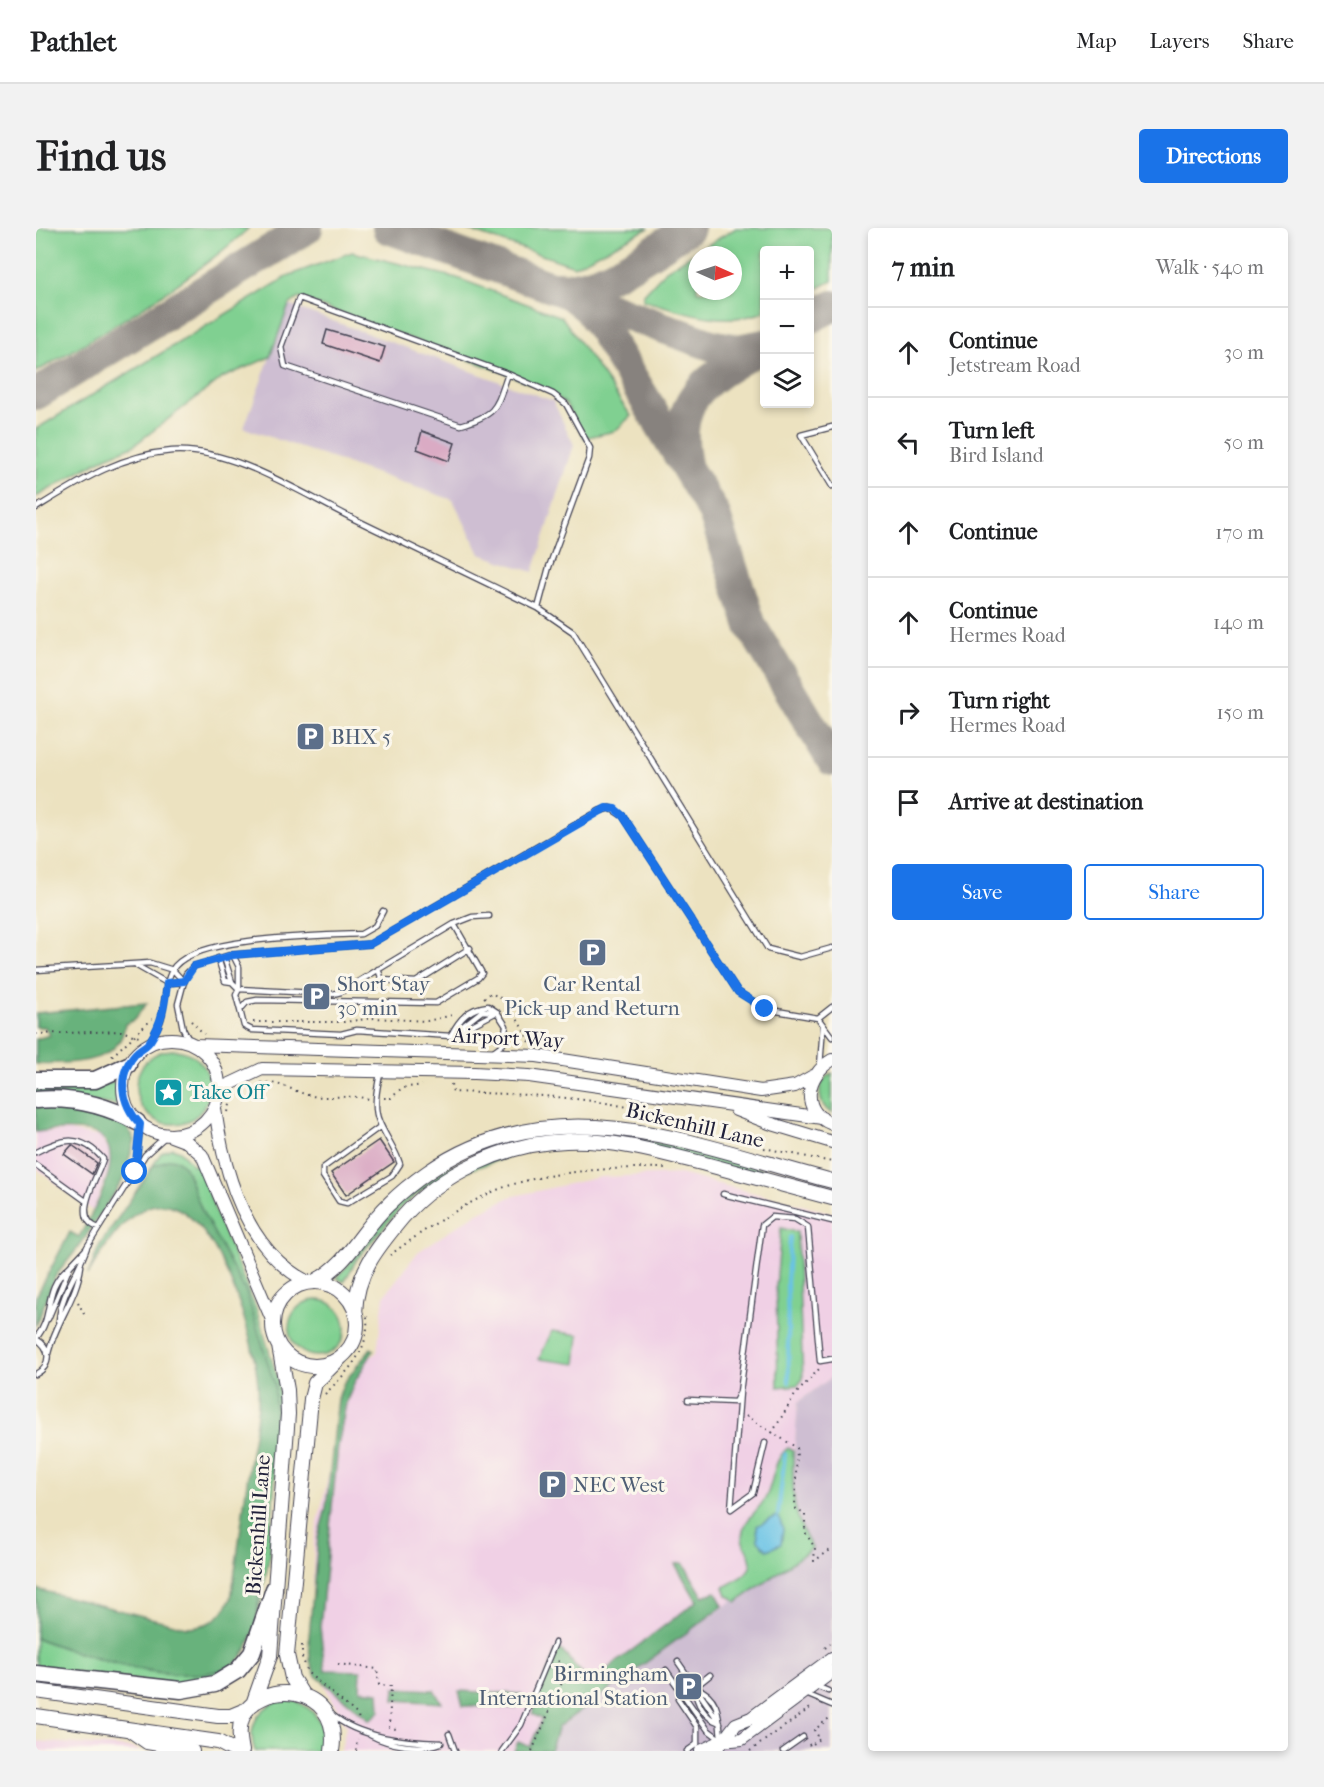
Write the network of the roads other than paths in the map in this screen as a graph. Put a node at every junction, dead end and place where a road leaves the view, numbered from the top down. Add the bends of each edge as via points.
1 (508, 374) junction
2 (832, 427) edge
3 (832, 486) edge
4 (36, 508) edge
5 (538, 608) junction
6 (383, 910) dead end
7 (489, 916) dead end
8 (454, 924) junction
9 (470, 948) junction
10 (832, 948) edge
11 (233, 955) junction
12 (221, 957) junction
13 (135, 966) junction
14 (378, 969) junction
15 (36, 970) edge
16 (173, 970) junction
17 (184, 981) junction
18 (167, 983) junction
19 (239, 989) junction
20 (341, 992) junction
21 (342, 1003) junction
22 (832, 1007) edge
23 (240, 1010) junction
24 (496, 1012) junction
25 (818, 1018) junction
26 (823, 1025) junction
27 (451, 1036) junction
28 (832, 1037) edge
29 (149, 1043) junction
30 (193, 1043) junction
31 (488, 1055) junction
32 (832, 1060) edge
33 (128, 1065) junction
34 (380, 1071) junction
35 (817, 1071) junction
36 (36, 1080) edge
37 (219, 1095) junction
38 (36, 1100) edge
39 (716, 1102) junction
40 (215, 1108) junction
41 (827, 1121) edge
42 (139, 1123) junction
43 (381, 1126) junction
44 (168, 1136) junction
45 (832, 1142) edge
46 (36, 1152) edge
47 (36, 1165) edge
48 (135, 1172) junction
49 (832, 1181) edge
50 (723, 1194) dead end
51 (832, 1198) edge
52 (87, 1200) junction
53 (832, 1221) edge
54 (99, 1228) junction
55 (87, 1247) junction
56 (311, 1282) junction
57 (361, 1310) junction
58 (273, 1322) junction
59 (36, 1339) edge
60 (279, 1346) junction
61 (48, 1354) junction
62 (342, 1356) junction
63 (832, 1359) edge
64 (36, 1374) edge
65 (740, 1392) junction
66 (688, 1400) dead end
67 (765, 1443) dead end
68 (274, 1589) junction
69 (555, 1643) road end
70 (832, 1658) edge
71 (678, 1662) dead end
72 (666, 1670) dead end
73 (832, 1672) edge
74 (36, 1674) edge
75 (710, 1675) dead end
76 (820, 1684) edge
77 (695, 1687) junction
78 (36, 1691) edge
79 (788, 1691) junction
80 (302, 1694) junction
81 (805, 1694) junction
82 (678, 1699) dead end
83 (832, 1705) edge
84 (250, 1707) junction
85 (324, 1708) junction
86 (36, 1716) edge
87 (720, 1723) junction
88 (125, 1728) junction
89 (361, 1731) junction
90 (449, 1734) dead end
91 (803, 1737) dead end
92 (719, 1746) edge
93 (193, 1751) edge
94 (235, 1751) edge
95 (242, 1751) edge
96 (332, 1751) edge
97 (455, 1751) edge
98 (502, 1751) edge
99 (687, 1751) edge
100 (701, 1751) edge
101 (783, 1751) edge

1 - 1 lane via 488,417 461,424 285,366 281,347 299,298
1 - 5 lane via 566,404 590,448
2 - 3 lane via 801,435
4 - 5 lane via 121,461 147,454 196,452 252,468
5 - 10 lane via 573,632 768,949 800,957
6 - 16 lane via 375,926 361,934 226,944 188,955
7 - 8 lane
8 - 9 lane
8 - 14 lane
9 - 14 lane via 416,982 382,980
9 - 21 lane via 482,973 436,1003
11 - 12 lane
11 - 19 lane via 239,967
11 - 25 lane via 370,944 610,808 623,816 738,992 765,1009
12 - 17 lane via 194,966
12 - 19 lane
13 - 15 lane
13 - 16 lane via 150,963
13 - 18 lane
14 - 20 lane
16 - 17 lane
16 - 18 lane
17 - 18 lane
17 - 30 lane via 178,1004 183,1029
18 - 29 lane via 160,1022
19 - 20 lane
19 - 23 lane via 236,995
20 - 21 lane
21 - 23 lane via 257,1000 247,1002
22 - 25 lane
23 - 27 lane via 242,1022 248,1028
24 - 27 lane
24 - 27 lane via 488,1006 475,1007
24 - 31 lane via 506,1026 503,1044
25 - 26 lane
26 - 28 lane
26 - 35 lane
29 - 30 street via 170,1038
29 - 33 street
30 - 31 street, Airport Way
30 - 37 street via 209,1056 218,1071
31 - 35 street, Airport Way via 537,1056 761,1091 795,1086
32 - 35 street, Airport Way
33 - 36 highway via 95,1080
33 - 42 street via 123,1097
34 - 37 street, Airport Way via 262,1069 228,1085
34 - 39 street, Airport Way via 529,1076
34 - 43 lane via 376,1099
35 - 41 street via 809,1093 813,1107
37 - 40 street
38 - 42 highway via 95,1105 116,1110
39 - 41 street, Airport Way
39 - 45 street
40 - 44 street via 205,1122 190,1132
40 - 56 street via 221,1148 247,1218 282,1267
42 - 44 street
42 - 48 lane
43 - 43 lane via 400,1164 392,1176 347,1203 339,1201 323,1176 323,1168
44 - 48 lane via 151,1147
44 - 58 street via 187,1142 202,1155
46 - 52 lane via 73,1139 92,1145 104,1159
47 - 52 lane
48 - 54 lane
49 - 56 main road, Bickenhill Lane via 638,1130 584,1125 533,1128 493,1139 428,1172 388,1204 333,1272
50 - 53 lane
51 - 57 main road, Bickenhill Lane via 643,1148 565,1141 534,1146 482,1161 430,1189 377,1249 355,1292
52 - 54 lane via 86,1219
54 - 55 lane
55 - 59 lane via 62,1272 52,1290 48,1319
55 - 61 lane via 62,1301
56 - 57 main road via 336,1287
56 - 58 main road via 288,1292 275,1311
57 - 62 main road via 354,1336
58 - 60 main road
59 - 61 lane
60 - 62 main road via 297,1362 308,1365 332,1362
60 - 68 main road, Bickenhill Lane via 288,1414
61 - 64 lane via 46,1366
62 - 80 main road, Bickenhill Lane via 315,1383 311,1399 287,1655 292,1678
63 - 65 lane via 820,1361 808,1227 795,1219 772,1217 762,1225
65 - 66 lane via 735,1402
65 - 67 lane via 731,1509 753,1493
68 - 74 highway via 252,1653 238,1670 216,1684 181,1690
68 - 84 main road, Bickenhill Lane via 270,1656
69 - 98 lane via 521,1725
70 - 76 street
71 - 77 lane
72 - 92 lane
73 - 76 street
75 - 77 lane
76 - 79 street
76 - 81 street
77 - 87 lane via 709,1719
77 - 87 lane via 706,1691 720,1711
78 - 84 main road via 218,1716 231,1716
79 - 81 lane
79 - 92 street via 751,1719 736,1724
80 - 84 main road via 274,1695
80 - 85 main road
81 - 83 lane
81 - 92 street via 742,1739
82 - 99 lane via 697,1727 697,1744
84 - 95 main road, Bickenhill Lane via 242,1717
85 - 89 lane
85 - 96 main road via 333,1731
86 - 88 main road
87 - 92 lane
88 - 93 street via 147,1743
88 - 94 main road via 218,1742
89 - 89 lane via 414,1742 441,1743 433,1748 392,1746
90 - 97 lane
91 - 101 lane
92 - 100 street

